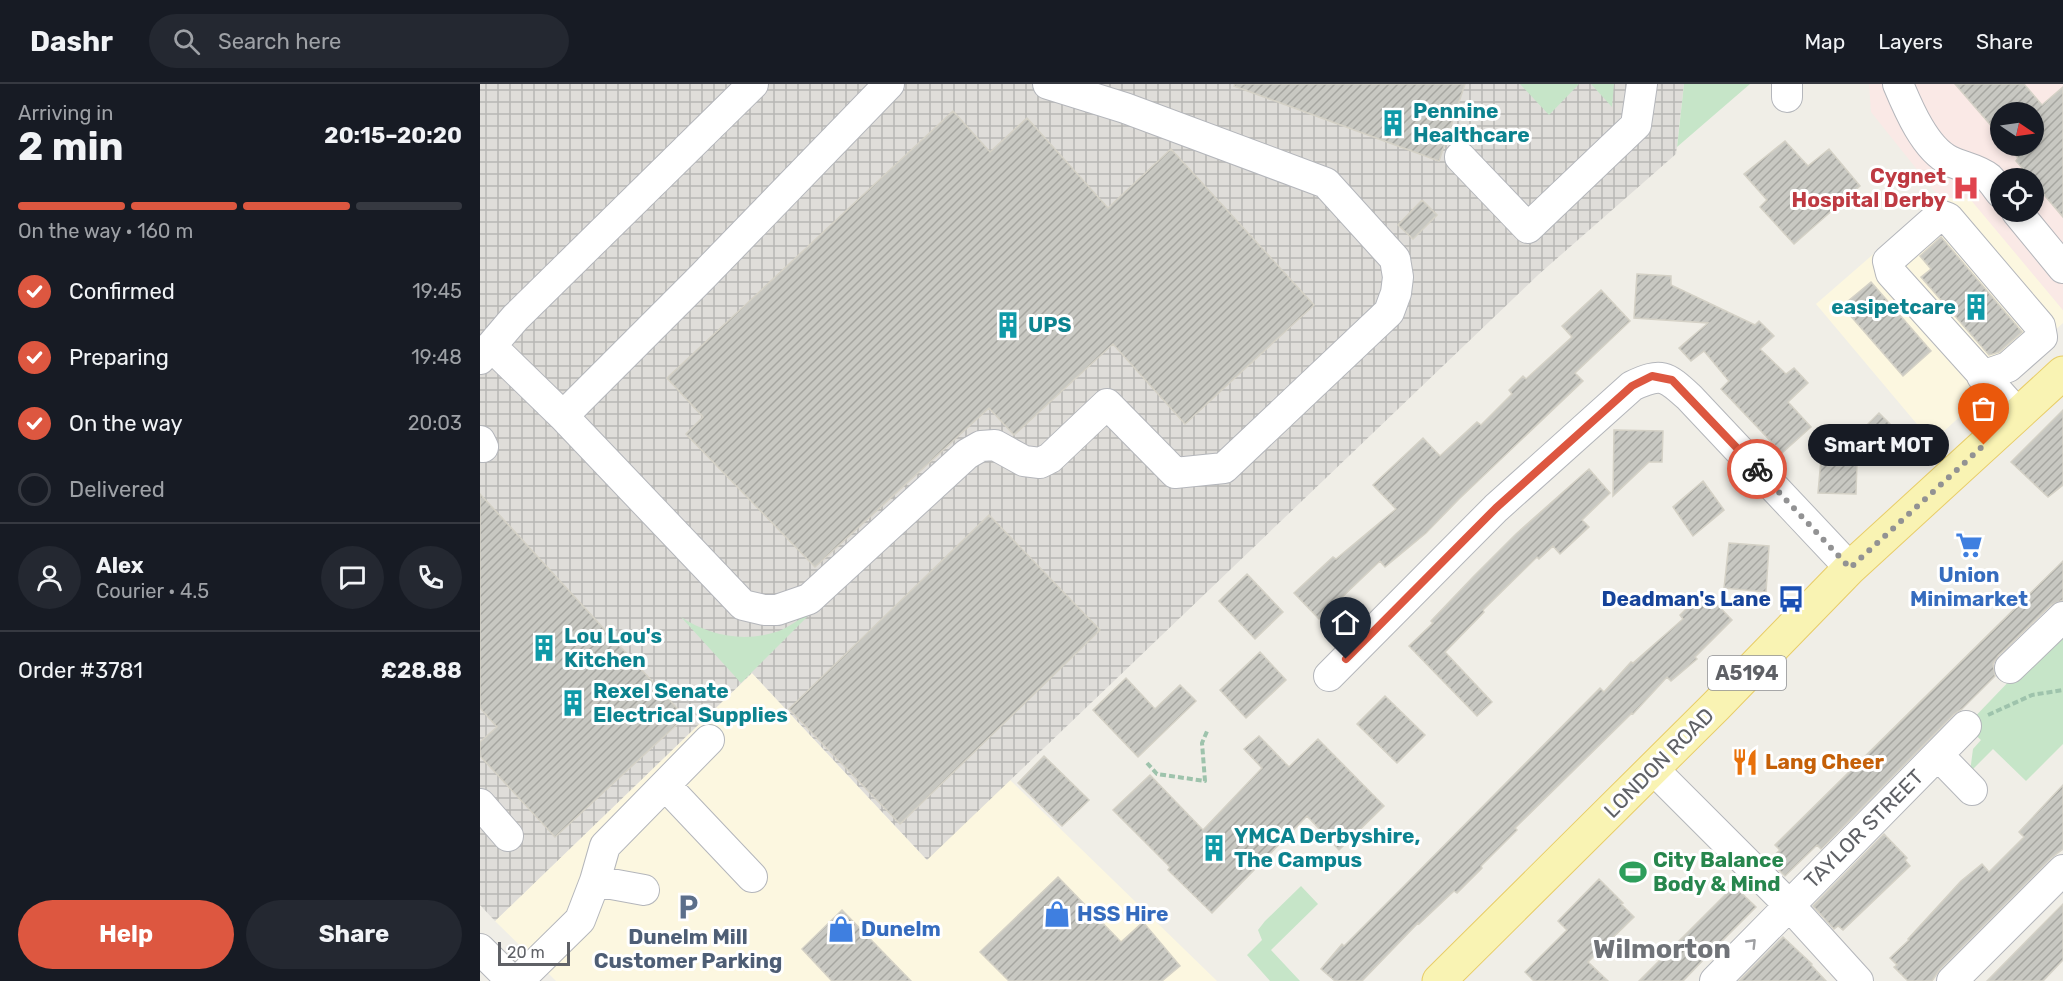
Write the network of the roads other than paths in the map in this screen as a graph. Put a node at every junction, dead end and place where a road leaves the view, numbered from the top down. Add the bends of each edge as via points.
1 (753, 84) edge
2 (889, 84) edge
3 (1048, 84) edge
4 (1642, 84) edge
5 (1898, 84) edge
6 (1460, 157) dead end
7 (1990, 179) edge
8 (2025, 222) edge
9 (2063, 268) edge
10 (483, 354) edge
11 (2063, 373) edge
12 (1982, 376) junction
13 (2018, 414) junction
14 (563, 416) junction
15 (1850, 568) junction
16 (2063, 617) edge
17 (2010, 668) dead end
18 (1329, 676) dead end
19 (1966, 726) road end
20 (709, 740) dead end
21 (1653, 769) junction
22 (665, 785) junction
23 (480, 804) edge
24 (508, 836) dead end
25 (2063, 870) edge
26 (752, 877) dead end
27 (595, 881) junction
28 (644, 890) dead end
29 (1789, 905) junction
30 (480, 949) edge
31 (512, 981) edge
32 (518, 981) edge
33 (1439, 981) edge
34 (1715, 981) edge
35 (1858, 981) edge
36 (1952, 981) edge

1 - 10 street
2 - 14 street
3 - 14 street via 1125,108 1326,183 1395,259 1398,277 1389,312 1224,468 1175,473 1107,404 1040,463 1024,461 995,445 981,446 967,454 809,599 777,610 764,610 743,605
4 - 6 street via 1636,125 1528,228
5 - 7 street via 1913,120 1930,142 1949,161
8 - 9 street
10 - 14 street
11 - 13 main road, LONDON ROAD / A5194
12 - 12 street via 1891,273 1888,261 1940,215 1948,218 2040,326 2042,337 2008,368
12 - 13 street
13 - 15 main road, LONDON ROAD / A5194
15 - 18 street via 1672,380 1652,376 1632,386 1505,500
15 - 21 main road, LONDON ROAD / A5194
16 - 17 street
19 - 29 street, TAYLOR STREET via 1955,773
20 - 22 street
21 - 29 street
21 - 33 main road, LONDON ROAD / A5194
22 - 26 street
22 - 27 street via 605,846
23 - 24 street
25 - 36 street
27 - 28 street
27 - 32 street via 580,920
34 -> 29 street, TAYLOR STREET
29 - 35 street
30 - 31 street

